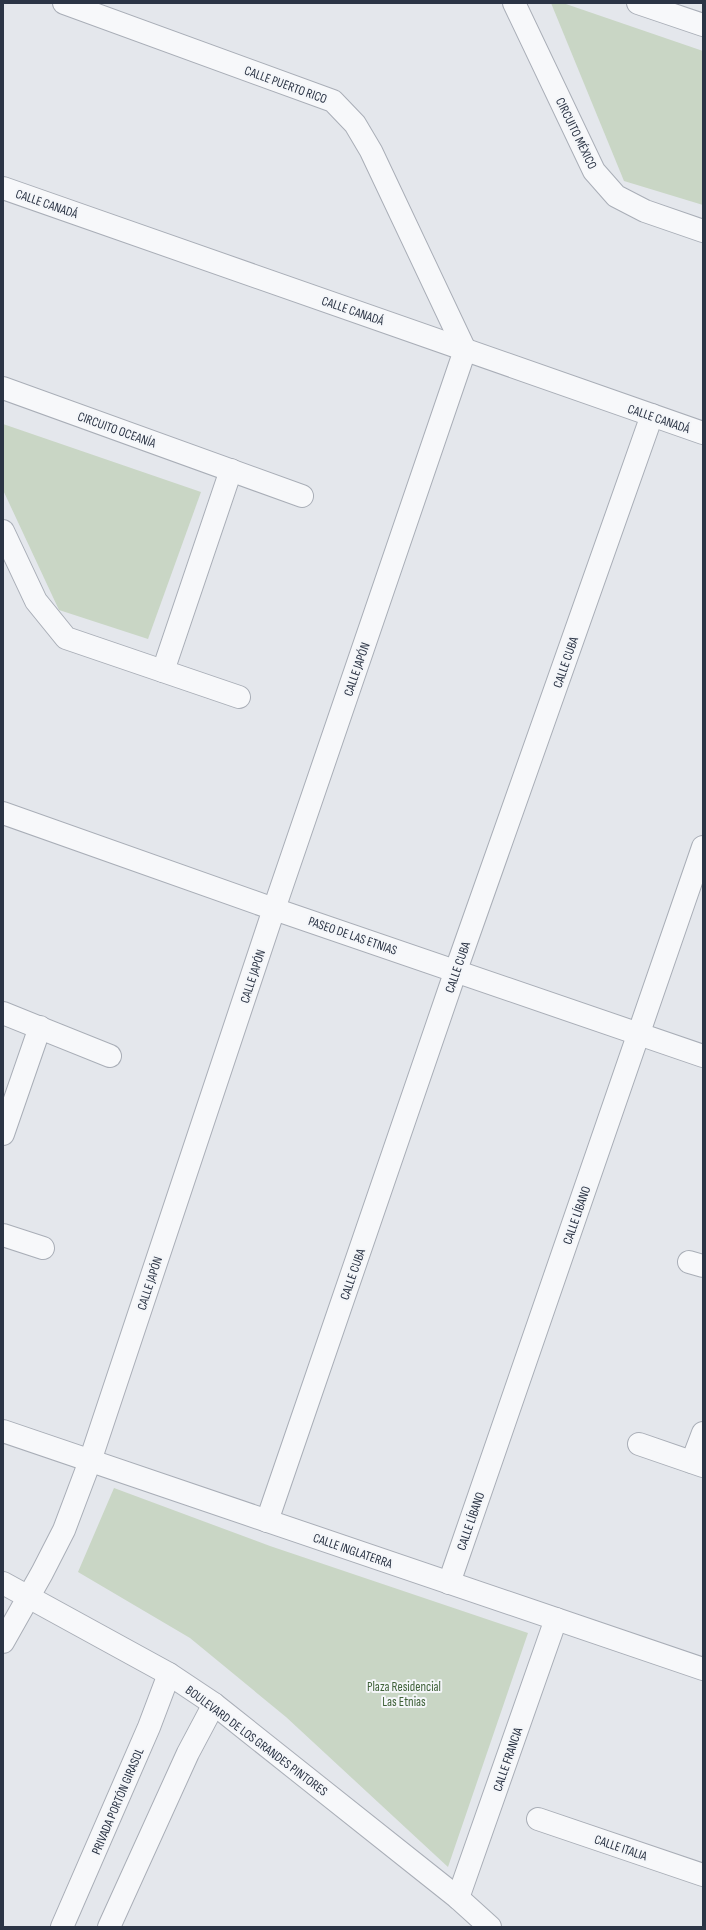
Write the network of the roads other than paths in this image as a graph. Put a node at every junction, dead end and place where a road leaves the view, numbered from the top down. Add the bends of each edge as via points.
1 (64, 3) edge
2 (514, 3) edge
3 (638, 3) edge
4 (703, 25) edge
5 (3, 188) edge
6 (703, 231) edge
7 (465, 350) junction
8 (3, 388) edge
9 (652, 415) junction
10 (703, 433) edge
11 (231, 470) junction
12 (302, 496) dead end
13 (3, 531) edge
14 (163, 671) junction
15 (239, 697) dead end
16 (3, 813) edge
17 (703, 847) edge
18 (274, 909) junction
19 (456, 970) junction
20 (3, 1013) edge
21 (40, 1027) junction
22 (639, 1034) junction
23 (110, 1056) dead end
24 (703, 1056) edge
25 (3, 1134) edge
26 (3, 1234) edge
27 (43, 1248) dead end
28 (3, 1431) edge
29 (703, 1433) edge
30 (639, 1444) dead end
31 (90, 1461) junction
32 (698, 1464) edge
33 (267, 1521) junction
34 (3, 1583) edge
35 (449, 1583) junction
36 (29, 1597) junction
37 (556, 1619) junction
38 (3, 1642) edge
39 (703, 1669) edge
40 (169, 1674) junction
41 (214, 1704) junction
42 (538, 1819) dead end
43 (703, 1875) edge
44 (458, 1898) junction
45 (62, 1927) edge
46 (109, 1927) edge
47 (490, 1927) edge

1 - 7 street, CALLE PUERTO RICO via 333,101 355,124 371,151
2 - 6 street, CIRCUITO MÉXICO via 594,171 616,196 645,211
3 - 4 street
5 - 7 street, CALLE CANADÁ
7 - 9 street, CALLE CANADÁ
7 - 18 street, CALLE JAPÓN
8 - 11 street, CIRCUITO OCEANÍA
9 - 10 street, CALLE CANADÁ
9 - 19 street, CALLE CUBA
11 - 12 street, CIRCUITO OCEANÍA
11 - 14 street
13 - 14 street via 36,601 66,638
14 - 15 street
16 - 18 street, PASEO DE LAS ETNIAS
17 - 22 street, CALLE LÍBANO
18 - 19 street, PASEO DE LAS ETNIAS
18 - 31 street, CALLE JAPÓN
19 - 22 street, PASEO DE LAS ETNIAS
19 - 33 street, CALLE CUBA
20 - 21 street
21 - 23 street
21 - 25 street
22 - 24 street, PASEO DE LAS ETNIAS
22 - 35 street, CALLE LÍBANO
26 - 27 street
28 - 31 street, CALLE INGLATERRA
29 - 32 street
30 - 32 street
31 - 33 street, CALLE INGLATERRA
31 - 36 street, CALLE JAPÓN via 64,1530
33 - 35 street, CALLE INGLATERRA
34 - 36 street, BOULEVARD DE LOS GRANDES PINTORES
35 - 37 street, CALLE INGLATERRA
36 - 38 street, CALLE JAPÓN
36 - 40 street, BOULEVARD DE LOS GRANDES PINTORES
37 - 39 street, CALLE INGLATERRA
37 - 44 street, CALLE FRANCIA
40 - 41 street, BOULEVARD DE LOS GRANDES PINTORES
40 - 45 street, PRIVADA PORTÓN GIRASOL via 149,1727
41 - 44 street, BOULEVARD DE LOS GRANDES PINTORES
41 - 46 street via 188,1753
42 - 43 street, CALLE ITALIA
44 - 47 street, BOULEVARD DE LOS GRANDES PINTORES

